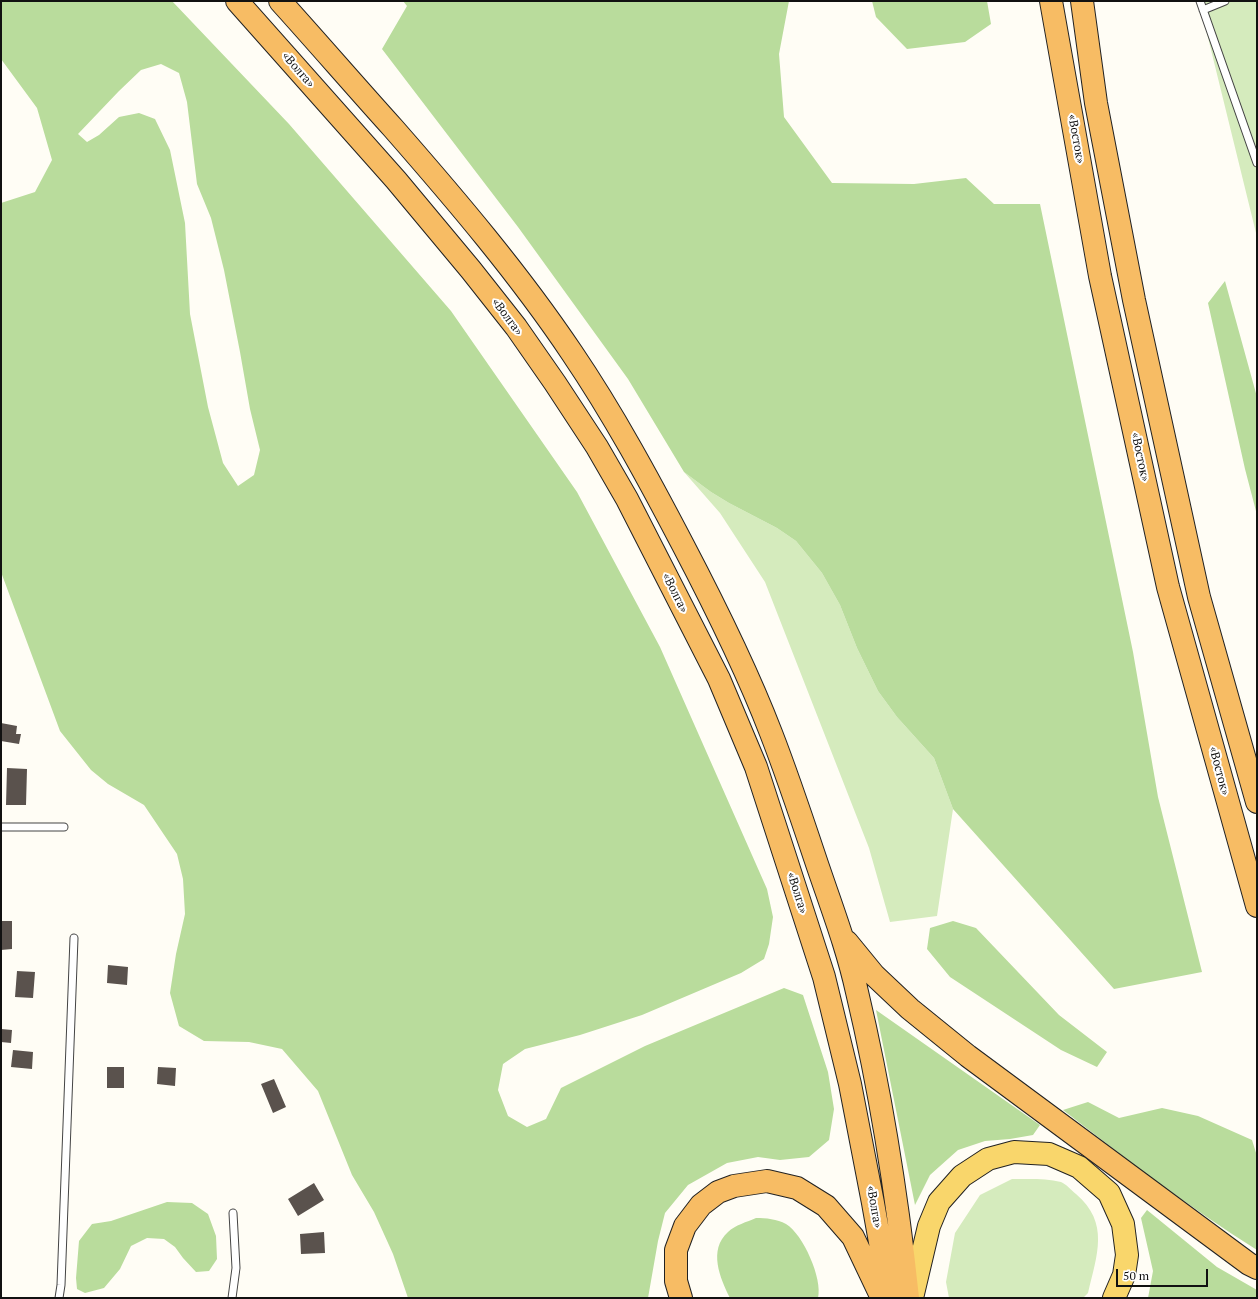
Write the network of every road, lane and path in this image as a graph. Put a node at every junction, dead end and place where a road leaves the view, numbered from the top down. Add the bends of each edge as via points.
1 (237, 1) edge
2 (280, 1) edge
3 (1051, 1) edge
4 (1082, 1) edge
5 (1200, 1) edge
6 (1225, 1) edge
7 (1203, 10) junction
8 (1257, 163) edge
9 (1257, 802) edge
10 (64, 826) dead end
11 (1, 827) edge
12 (1257, 906) edge
13 (842, 936) junction
14 (74, 938) dead end
15 (233, 1213) dead end
16 (1257, 1268) edge
17 (59, 1298) edge
18 (232, 1298) edge
19 (681, 1298) edge
20 (882, 1298) edge
21 (890, 1298) edge
22 (908, 1298) edge
23 (912, 1298) edge
24 (1114, 1298) edge

1 - 21 highway, «Волга» via 396,180 516,327 597,447 627,499 719,679 756,767 824,977 850,1084
2 - 13 highway, «Волга» via 476,225 572,352 612,416 703,583 742,664 770,730
3 - 12 highway, «Восток» via 1100,276 1168,588
4 - 9 highway via 1096,103 1135,308 1199,597
5 - 7 lane
6 - 7 lane
7 - 8 lane
10 - 11 lane
13 - 16 highway via 874,975 910,1009 968,1056
13 - 22 highway, «Волга» via 857,990 875,1076 899,1214
14 - 17 lane
15 - 18 lane via 236,1268
19 - 20 highway via 676,1281 676,1250 685,1226 701,1205 718,1192 734,1186 767,1181 798,1188 826,1206 853,1237
23 - 24 main road via 929,1226 939,1202 962,1176 988,1159 1014,1152 1049,1154 1079,1167 1109,1193 1122,1224 1127,1255 1124,1275

